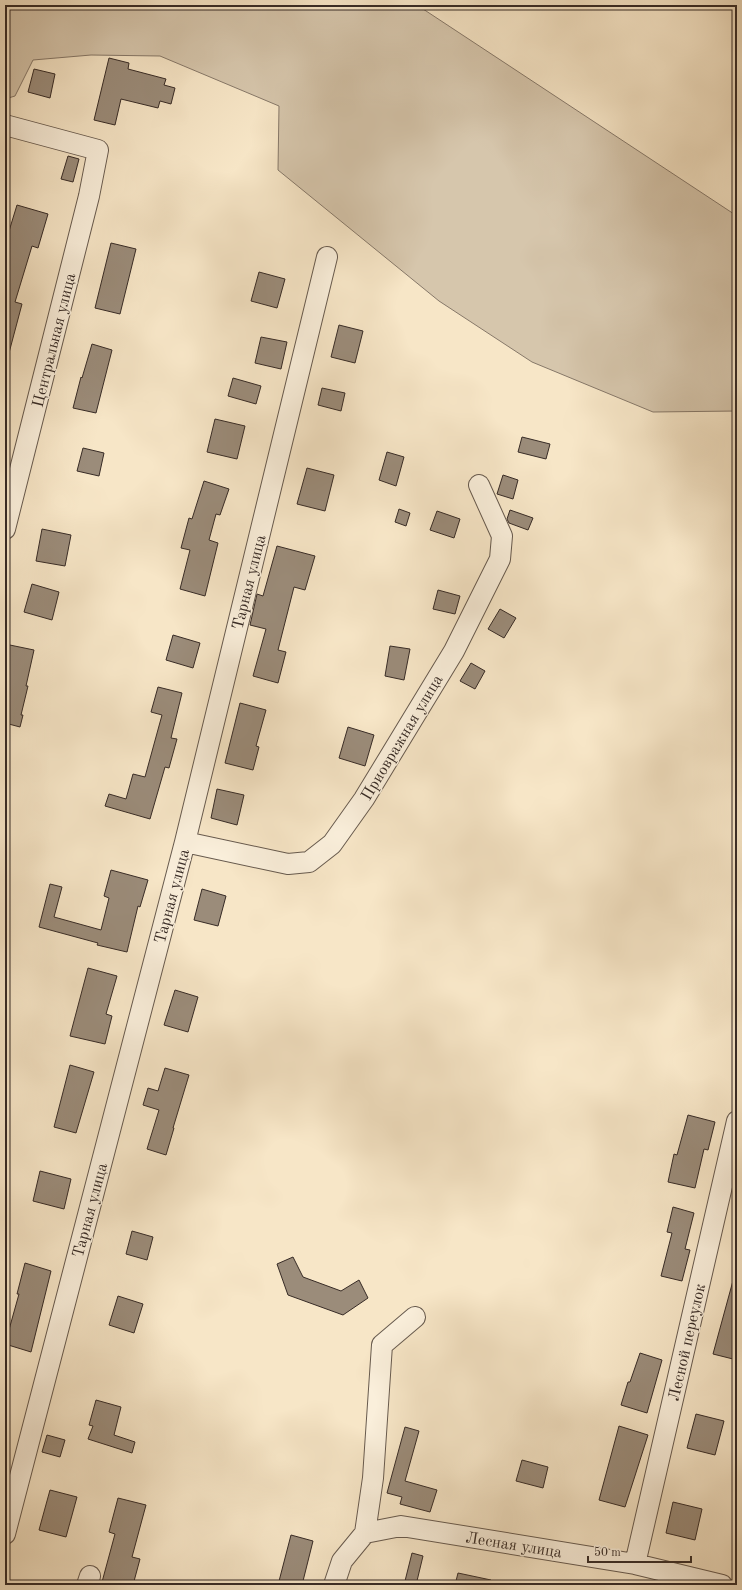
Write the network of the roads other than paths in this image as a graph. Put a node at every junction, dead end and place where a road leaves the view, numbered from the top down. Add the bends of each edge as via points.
1 (5, 125) edge
2 (327, 257) dead end
3 (478, 485) dead end
4 (5, 529) edge
5 (185, 842) junction
6 (737, 1121) edge
7 (415, 1317) dead end
8 (365, 1533) junction
9 (5, 1534) edge
10 (636, 1564) junction
11 (334, 1585) edge
12 (722, 1585) edge

1 - 4 street, Центральная улица via 98,150 89,196
2 - 5 street, Тарная улица
3 - 5 street, Приовражная улица via 502,536 500,559 454,651 364,799 332,844 309,862 288,864
5 - 9 street, Тарная улица
6 - 10 street, Лесной переулок
7 - 8 street via 382,1345 373,1478
8 - 10 street, Лесная улица via 401,1526
8 - 11 street via 342,1561
10 - 12 street, Лесная улица

